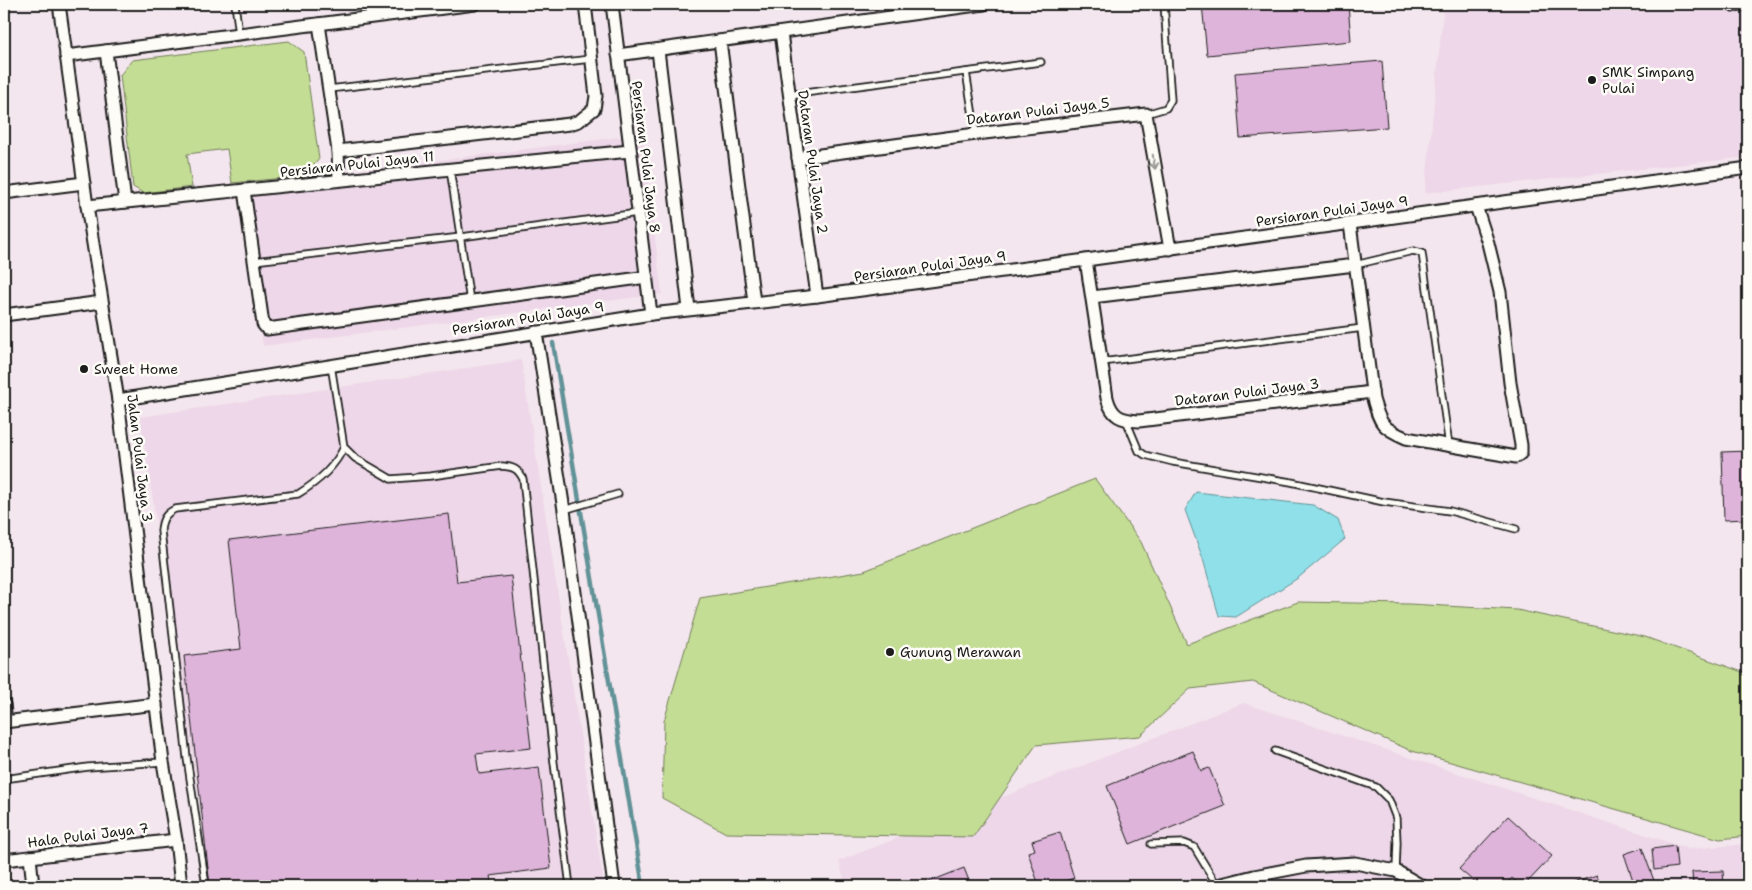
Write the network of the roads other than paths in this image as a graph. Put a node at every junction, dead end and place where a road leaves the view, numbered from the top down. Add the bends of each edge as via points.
1 (59, 4) edge
2 (235, 4) edge
3 (475, 4) edge
4 (584, 4) edge
5 (612, 4) edge
6 (984, 4) edge
7 (1164, 4) edge
8 (1748, 5) edge
9 (447, 6) edge
10 (1733, 9) dead end
11 (319, 24) junction
12 (780, 33) junction
13 (239, 34) junction
14 (720, 41) junction
15 (658, 50) junction
16 (106, 51) junction
17 (618, 55) junction
18 (66, 56) junction
19 (591, 59) junction
20 (1041, 62) dead end
21 (966, 72) junction
22 (329, 89) junction
23 (789, 95) junction
24 (1146, 114) junction
25 (976, 134) junction
26 (338, 151) junction
27 (630, 151) junction
28 (798, 158) junction
29 (1748, 168) edge
30 (450, 169) junction
31 (339, 180) junction
32 (84, 183) junction
33 (244, 190) junction
34 (4, 193) edge
35 (126, 202) junction
36 (87, 206) junction
37 (1476, 206) junction
38 (638, 213) junction
39 (1350, 224) junction
40 (461, 238) junction
41 (1170, 249) junction
42 (1086, 260) junction
43 (254, 261) junction
44 (1355, 265) junction
45 (646, 278) junction
46 (817, 296) junction
47 (1092, 297) junction
48 (470, 301) junction
49 (102, 302) junction
50 (754, 302) junction
51 (689, 308) junction
52 (651, 314) junction
53 (4, 315) edge
54 (1363, 328) junction
55 (536, 332) junction
56 (1102, 362) junction
57 (331, 365) junction
58 (1372, 392) junction
59 (118, 400) junction
60 (1126, 420) junction
61 (1449, 446) junction
62 (344, 447) junction
63 (618, 494) dead end
64 (564, 510) junction
65 (1516, 528) dead end
66 (4, 704) edge
67 (156, 704) junction
68 (5, 722) edge
69 (1275, 751) dead end
70 (163, 762) junction
71 (4, 779) edge
72 (176, 840) junction
73 (1151, 844) dead end
74 (30, 857) junction
75 (4, 860) edge
76 (1396, 871) junction
77 (33, 886) edge
78 (181, 886) edge
79 (206, 886) edge
80 (570, 886) edge
81 (614, 886) edge
82 (1216, 886) edge
83 (1422, 886) edge

1 - 18 street, Jalan Pulai Jaya 3
2 - 13 lane
3 - 9 street
4 - 19 street
5 - 17 street, Persiaran Pulai Jaya 8
6 - 12 street
7 - 24 lane via 1171,100 1166,108
8 - 10 lane
9 - 11 street
11 - 13 street
11 - 22 street
12 - 14 street
12 - 23 street, Dataran Pulai Jaya 2
13 - 16 street
14 - 15 street
14 - 50 street
15 - 17 street
15 - 51 street
16 - 18 street
16 - 35 street
17 - 27 street, Persiaran Pulai Jaya 8
18 - 32 street, Jalan Pulai Jaya 3
19 - 22 lane
19 - 26 street via 596,96 594,109 579,121
20 - 21 lane
21 - 23 lane
21 - 25 lane
22 - 26 street
23 - 28 street, Dataran Pulai Jaya 2
24 - 25 street, Dataran Pulai Jaya 5
24 -> 41 street
25 - 28 street, Dataran Pulai Jaya 5
26 - 31 street
27 - 30 street, Persiaran Pulai Jaya 11
27 - 38 street, Persiaran Pulai Jaya 8
28 - 46 street, Dataran Pulai Jaya 2
29 - 37 street, Persiaran Pulai Jaya 9
30 - 31 street, Persiaran Pulai Jaya 11
30 - 40 lane
31 - 33 street, Persiaran Pulai Jaya 11
32 - 34 street
32 - 36 street, Jalan Pulai Jaya 3
33 - 35 street, Persiaran Pulai Jaya 11
33 - 43 street
35 - 36 street, Persiaran Pulai Jaya 11
36 - 49 street, Jalan Pulai Jaya 3
37 - 39 street, Persiaran Pulai Jaya 9
37 - 61 street via 1500,292 1521,453 1516,457
38 - 40 lane
38 - 45 street, Persiaran Pulai Jaya 8
39 - 41 street, Persiaran Pulai Jaya 9
39 - 44 street
40 - 43 lane
40 - 48 lane
41 - 42 street, Persiaran Pulai Jaya 9
42 - 46 street, Persiaran Pulai Jaya 9
42 - 47 street
43 - 48 street via 266,329
44 - 47 street
44 - 54 street
44 - 61 lane via 1413,251 1422,253
45 - 48 street
45 - 52 street, Persiaran Pulai Jaya 8
46 - 50 street, Persiaran Pulai Jaya 9
47 - 56 street
49 - 53 street
49 - 59 street, Jalan Pulai Jaya 3
50 - 51 street, Persiaran Pulai Jaya 9
51 - 52 street, Persiaran Pulai Jaya 9
52 - 55 street, Persiaran Pulai Jaya 9
54 - 56 lane
54 - 58 street
55 - 57 street, Persiaran Pulai Jaya 9
55 - 64 street
56 - 60 street via 1110,410
57 - 59 street, Persiaran Pulai Jaya 9
57 - 62 lane
58 - 60 street, Dataran Pulai Jaya 3
58 - 61 street via 1379,420 1391,432
59 - 67 street, Jalan Pulai Jaya 3
60 - 65 lane via 1139,451 1145,455 1384,502 1450,511
62 - 79 lane via 320,478 298,494 175,509 166,513 162,522 187,758
62 - 80 lane via 355,458 391,480 502,466 518,470 523,479
63 - 64 lane
64 - 81 street
66 - 68 street
67 - 68 street
67 - 70 street, Jalan Pulai Jaya 3
69 - 76 lane via 1376,787 1389,800 1396,818
70 - 71 lane via 88,767
70 - 72 street, Jalan Pulai Jaya 3
72 - 74 street, Hala Pulai Jaya 7
72 - 78 street, Jalan Pulai Jaya 3
73 - 82 lane via 1184,843 1194,847
74 - 75 street, Hala Pulai Jaya 7
74 - 77 street
76 - 82 street via 1355,863 1306,866
76 - 83 street

